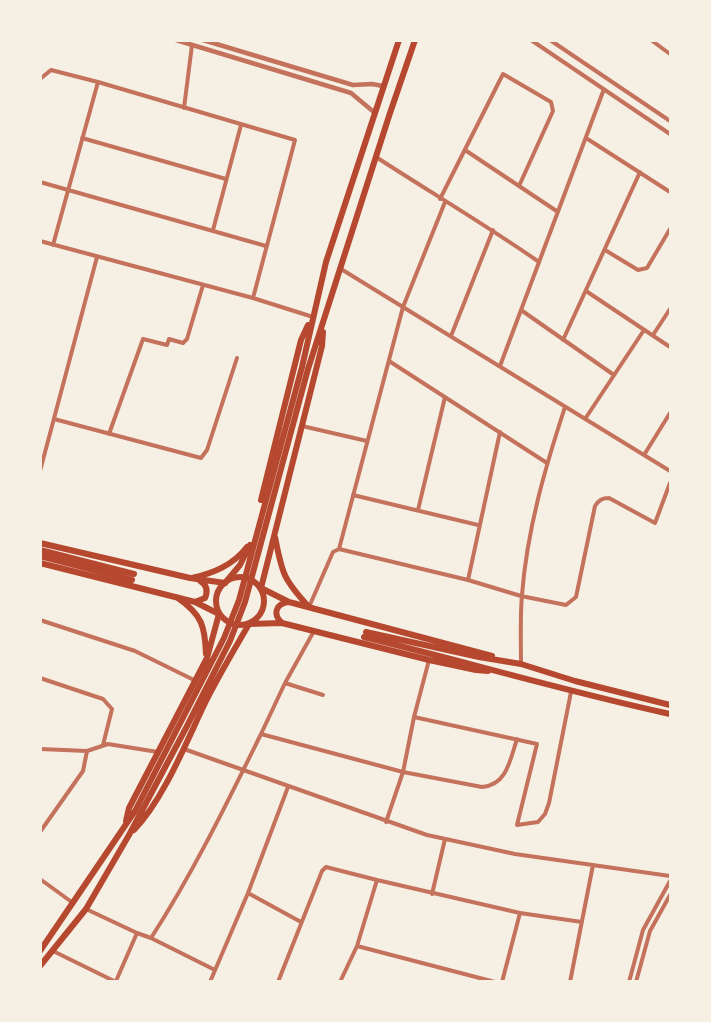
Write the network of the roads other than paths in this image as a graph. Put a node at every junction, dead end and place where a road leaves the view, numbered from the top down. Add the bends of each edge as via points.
1 (176, 40) edge
2 (203, 40) edge
3 (399, 40) edge
4 (415, 40) edge
5 (531, 40) edge
6 (550, 40) edge
7 (651, 40) edge
8 (192, 45) junction
9 (559, 46) junction
10 (670, 54) edge
11 (553, 55) junction
12 (40, 79) edge
13 (98, 82) junction
14 (383, 86) junction
15 (604, 89) junction
16 (184, 108) junction
17 (375, 113) junction
18 (389, 116) junction
19 (670, 121) edge
20 (241, 125) junction
21 (670, 134) edge
22 (82, 138) junction
23 (586, 138) junction
24 (465, 150) junction
25 (376, 156) junction
26 (640, 172) junction
27 (226, 179) junction
28 (40, 182) edge
29 (519, 186) junction
30 (69, 189) junction
31 (670, 192) edge
32 (440, 199) junction
33 (445, 202) junction
34 (558, 212) junction
35 (670, 229) edge
36 (213, 230) junction
37 (493, 230) junction
38 (40, 242) edge
39 (53, 245) junction
40 (266, 246) junction
41 (605, 250) junction
42 (97, 257) junction
43 (539, 262) junction
44 (341, 269) junction
45 (203, 285) junction
46 (586, 291) junction
47 (253, 298) junction
48 (403, 307) junction
49 (670, 309) edge
50 (521, 310) junction
51 (313, 316) junction
52 (324, 320) junction
53 (644, 330) junction
54 (652, 335) junction
55 (451, 336) junction
56 (563, 340) junction
57 (670, 348) edge
58 (237, 358) dead end
59 (389, 362) junction
60 (500, 366) junction
61 (305, 368) junction
62 (614, 375) junction
63 (445, 397) junction
64 (565, 407) junction
65 (670, 413) edge
66 (54, 418) junction
67 (585, 419) junction
68 (302, 426) junction
69 (500, 432) junction
70 (110, 434) junction
71 (367, 441) junction
72 (644, 455) junction
73 (547, 462) junction
74 (40, 471) edge
75 (670, 471) edge
76 (670, 483) edge
77 (353, 495) junction
78 (418, 511) junction
79 (478, 525) junction
80 (274, 535) junction
81 (251, 542) junction
82 (40, 543) edge
83 (272, 546) junction
84 (339, 549) junction
85 (40, 550) edge
86 (40, 556) edge
87 (40, 563) edge
88 (190, 578) junction
89 (199, 580) junction
90 (468, 580) junction
91 (225, 583) junction
92 (261, 588) junction
93 (521, 596) junction
94 (178, 598) junction
95 (195, 602) junction
96 (289, 602) junction
97 (309, 607) junction
98 (219, 614) junction
99 (40, 620) edge
100 (282, 623) junction
101 (249, 624) junction
102 (314, 630) junction
103 (207, 658) junction
104 (429, 660) junction
105 (501, 660) junction
106 (521, 664) junction
107 (223, 668) junction
108 (497, 671) junction
109 (40, 678) edge
110 (196, 681) junction
111 (285, 683) junction
112 (571, 692) junction
113 (323, 695) dead end
114 (670, 705) edge
115 (670, 714) edge
116 (414, 717) junction
117 (261, 734) junction
118 (518, 739) junction
119 (103, 746) junction
120 (40, 749) edge
121 (184, 749) junction
122 (87, 751) junction
123 (159, 752) junction
124 (243, 771) junction
125 (403, 772) junction
126 (288, 787) junction
127 (137, 813) junction
128 (386, 822) junction
129 (123, 830) junction
130 (40, 832) edge
131 (129, 835) junction
132 (445, 839) junction
133 (593, 865) junction
134 (670, 876) edge
135 (40, 879) edge
136 (377, 880) junction
137 (670, 881) edge
138 (248, 893) junction
139 (432, 894) junction
140 (670, 895) edge
141 (73, 903) junction
142 (86, 909) junction
143 (520, 913) junction
144 (301, 922) junction
145 (582, 922) junction
146 (137, 933) junction
147 (151, 938) junction
148 (357, 946) junction
149 (40, 951) edge
150 (53, 951) junction
151 (40, 966) edge
152 (215, 970) junction
153 (116, 981) edge
154 (210, 981) edge
155 (278, 981) edge
156 (340, 981) edge
157 (495, 981) edge
158 (502, 981) edge
159 (570, 981) edge
160 (629, 981) edge
161 (636, 981) edge

1 - 8 street
2 - 14 street via 353,85
3 - 14 main road
4 - 18 main road
5 - 11 street
6 - 9 street
7 - 10 street
8 - 16 street
8 - 17 street via 351,93
9 - 11 street
9 - 19 street
11 - 15 street
12 - 13 street via 51,70
13 - 16 street
13 - 22 street
14 - 17 main road
15 - 21 street
15 - 23 street
16 - 20 street
17 - 18 main road
17 - 51 main road via 326,262
18 - 25 main road
20 - 27 street
20 - 40 street via 295,140
22 - 27 street
22 - 30 street
23 - 26 street
23 - 34 street
24 - 29 street
24 - 29 street via 503,74 551,102 553,111
24 - 32 street
25 - 32 street
25 - 44 main road
26 - 31 street
26 - 41 street
27 - 36 street
28 - 30 street
29 - 34 street
30 - 36 street
30 - 39 street
32 - 33 street
33 - 37 street
33 - 48 street
34 - 43 street
35 - 41 street via 647,268 642,270
36 - 40 street
37 - 43 street
37 - 55 street
38 - 39 street
39 - 42 street
40 - 47 street
41 - 46 street
42 - 45 street
42 - 66 street
43 - 50 street
44 - 48 street
44 - 52 main road
45 - 47 street
45 - 70 street via 183,343 169,339 167,345 143,339
46 - 53 street
46 - 56 street
47 - 51 street
48 - 55 street
48 - 59 street
49 - 54 street
50 - 56 street
50 - 60 street
51 - 61 main road
51 - 81 main road via 301,340
52 - 61 main road
52 - 68 main road via 322,346
53 - 54 street
53 - 62 street
54 - 57 street
55 - 60 street
56 - 62 street
58 - 70 street via 201,458
59 - 63 street
59 - 71 street
60 - 64 street
61 - 127 main road via 245,602 191,719
62 - 67 street
63 - 69 street
63 - 78 street
64 - 67 street
64 - 73 street
65 - 72 street
66 - 70 street
66 - 74 street
67 - 72 street
68 - 71 street
68 - 80 main road
69 - 73 street
69 - 79 street
71 - 77 street
72 - 75 street
73 - 93 street via 531,527
76 - 93 street via 655,523 609,498 598,501 576,597 566,605
77 - 78 street
77 - 84 street
78 - 79 street
79 - 90 street
80 - 83 main road
80 - 97 main road via 282,573
81 - 83 main road via 260,550
81 - 88 main road via 220,570
81 - 91 main road via 240,565
82 - 88 main road
83 - 92 main road
84 - 90 street
84 - 97 street via 333,552
85 - 86 main road via 133,577
87 - 94 main road
88 - 89 main road
89 - 91 main road
89 - 95 main road via 207,593
90 - 93 street
91 - 92 main road via 244,577
91 - 98 main road via 217,596
92 - 96 main road
92 - 101 main road via 265,598 263,611
93 - 106 street
94 - 95 main road
94 - 103 main road via 201,620
95 - 98 main road
96 - 97 main road
96 - 100 main road via 277,608
97 - 105 main road
98 - 101 main road via 233,625
98 - 103 main road
99 - 110 street via 135,651
100 - 101 main road
100 - 102 main road
101 - 107 main road
102 - 104 main road
102 - 111 street
103 - 107 main road via 218,661
103 - 110 main road
104 - 108 main road
104 - 116 street
105 - 106 main road
105 - 108 main road via 365,634
106 - 114 main road
107 - 121 main road
108 - 112 main road
109 - 119 street via 103,699 112,710
110 - 123 main road
111 - 113 street
111 - 117 street
112 - 115 main road
112 - 118 street via 545,814 538,822 517,825 537,744
116 - 118 street
116 - 125 street
117 - 124 street
117 - 125 street
118 - 125 street via 503,778 490,786
119 - 122 street
119 - 123 street
120 - 122 street
121 - 124 street
121 - 131 main road via 146,818
122 - 130 street via 83,771
123 - 129 main road via 129,808
124 - 126 street
124 - 147 street via 218,823
125 - 128 street
126 - 128 street
126 - 138 street
127 - 129 main road
127 - 131 main road
128 - 132 street
129 - 141 main road
131 - 142 main road
132 - 133 street
132 - 139 street
133 - 134 street
133 - 145 street
135 - 141 street
136 - 139 street
136 - 144 street via 326,867
136 - 148 street
137 - 160 street via 643,930
138 - 144 street
138 - 152 street
139 - 143 street
140 - 161 street via 650,931
141 - 149 main road
142 - 146 street
142 - 150 main road
143 - 145 street
143 - 158 street
144 - 155 street
145 - 159 street
146 - 147 street
146 - 153 street
147 - 152 street
148 - 156 street
148 - 157 street
150 - 151 main road
150 - 153 street
152 - 154 street

